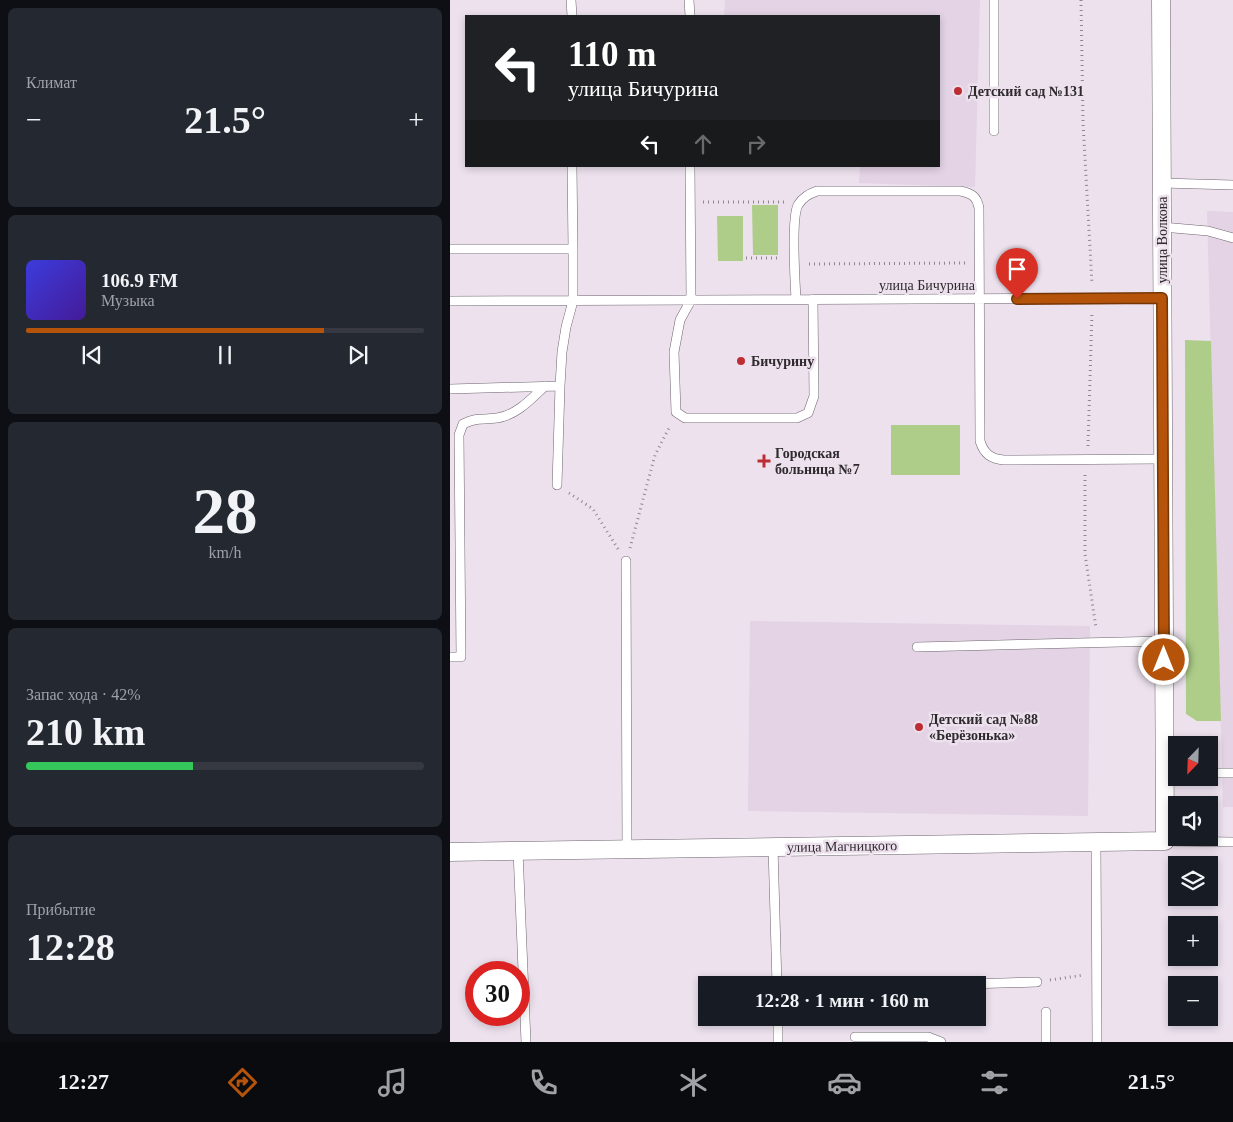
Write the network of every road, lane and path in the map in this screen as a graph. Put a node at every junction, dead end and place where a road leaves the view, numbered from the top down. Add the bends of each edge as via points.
1 (572, 0) edge
2 (690, 0) edge
3 (994, 0) edge
4 (1081, 0) edge
5 (1161, 0) edge
6 (572, 15) edge
7 (690, 15) edge
8 (994, 131) dead end
9 (572, 167) edge
10 (690, 167) edge
11 (1162, 183) junction
12 (1233, 185) edge
13 (690, 202) junction
14 (800, 202) junction
15 (1162, 227) junction
16 (1233, 238) edge
17 (450, 249) edge
18 (573, 249) junction
19 (746, 258) dead end
20 (795, 261) junction
21 (979, 263) junction
22 (1092, 298) junction
23 (1162, 298) junction
24 (796, 299) junction
25 (979, 299) junction
26 (573, 300) junction
27 (691, 300) junction
28 (813, 300) junction
29 (450, 301) edge
30 (545, 386) junction
31 (560, 386) junction
32 (450, 389) edge
33 (676, 412) junction
34 (1163, 459) junction
35 (557, 485) joint
36 (626, 561) junction
37 (1164, 641) junction
38 (917, 647) dead end
39 (450, 657) edge
40 (1168, 736) edge
41 (1218, 773) edge
42 (1233, 773) edge
43 (1169, 786) edge
44 (1165, 841) junction
45 (1096, 842) junction
46 (1233, 842) edge
47 (774, 847) junction
48 (627, 849) junction
49 (518, 851) junction
50 (450, 852) edge
51 (1096, 973) junction
52 (777, 976) edge
53 (1037, 982) joint
54 (986, 984) edge
55 (1046, 1012) dead end
56 (778, 1026) edge
57 (855, 1037) dead end
58 (526, 1042) edge
59 (778, 1042) edge
60 (941, 1042) edge
61 (1046, 1042) edge
62 (1096, 1042) edge

1 - 6 lane
2 - 7 lane
3 - 8 lane
4 - 22 path via 1083,122
5 - 11 street, улица Волкова
9 - 18 lane
10 - 13 lane
11 - 12 lane
11 - 15 street, улица Волкова
13 - 14 path
13 - 27 lane
14 - 20 lane via 795,216
14 - 21 lane via 817,191 968,192 974,195 979,208
15 - 16 lane via 1208,231
15 - 23 street, улица Волкова
17 - 18 lane
18 - 26 lane
19 - 20 path
20 - 21 path
20 - 24 lane
21 - 25 lane
22 - 23 lane, улица Бичурина
22 - 25 lane, улица Бичурина
23 - 34 street, улица Волкова
24 - 27 lane, улица Бичурина
24 - 28 lane, улица Бичурина
25 - 28 lane, улица Бичурина
25 - 34 lane via 980,442 989,456 1004,460
26 - 27 lane, улица Бичурина
26 - 29 lane, улица Бичурина
26 - 31 lane via 562,352
27 - 33 lane via 680,320 674,352
28 - 33 lane via 814,396 808,413 796,418 685,418
30 - 31 lane
30 - 32 lane
30 - 39 lane via 522,408 499,418 474,419 463,424 459,435 461,657
31 - 35 lane
33 - 36 path via 655,455
34 - 37 street, улица Волкова
35 - 36 path via 593,509
36 - 48 lane
37 - 38 lane
37 - 40 street, улица Волкова
41 - 42 lane
43 - 44 street, улица Волкова
44 - 45 street, улица Магницкого
44 - 46 lane, улица Магницкого
45 - 47 street, улица Магницкого
45 - 51 lane
47 - 48 street, улица Магницкого
47 - 52 lane
48 - 49 street, улица Магницкого
49 - 50 street, улица Магницкого
49 - 58 lane
51 - 53 path
51 - 62 lane
53 - 54 lane
55 - 61 lane
56 - 59 lane
57 - 60 lane via 928,1037

